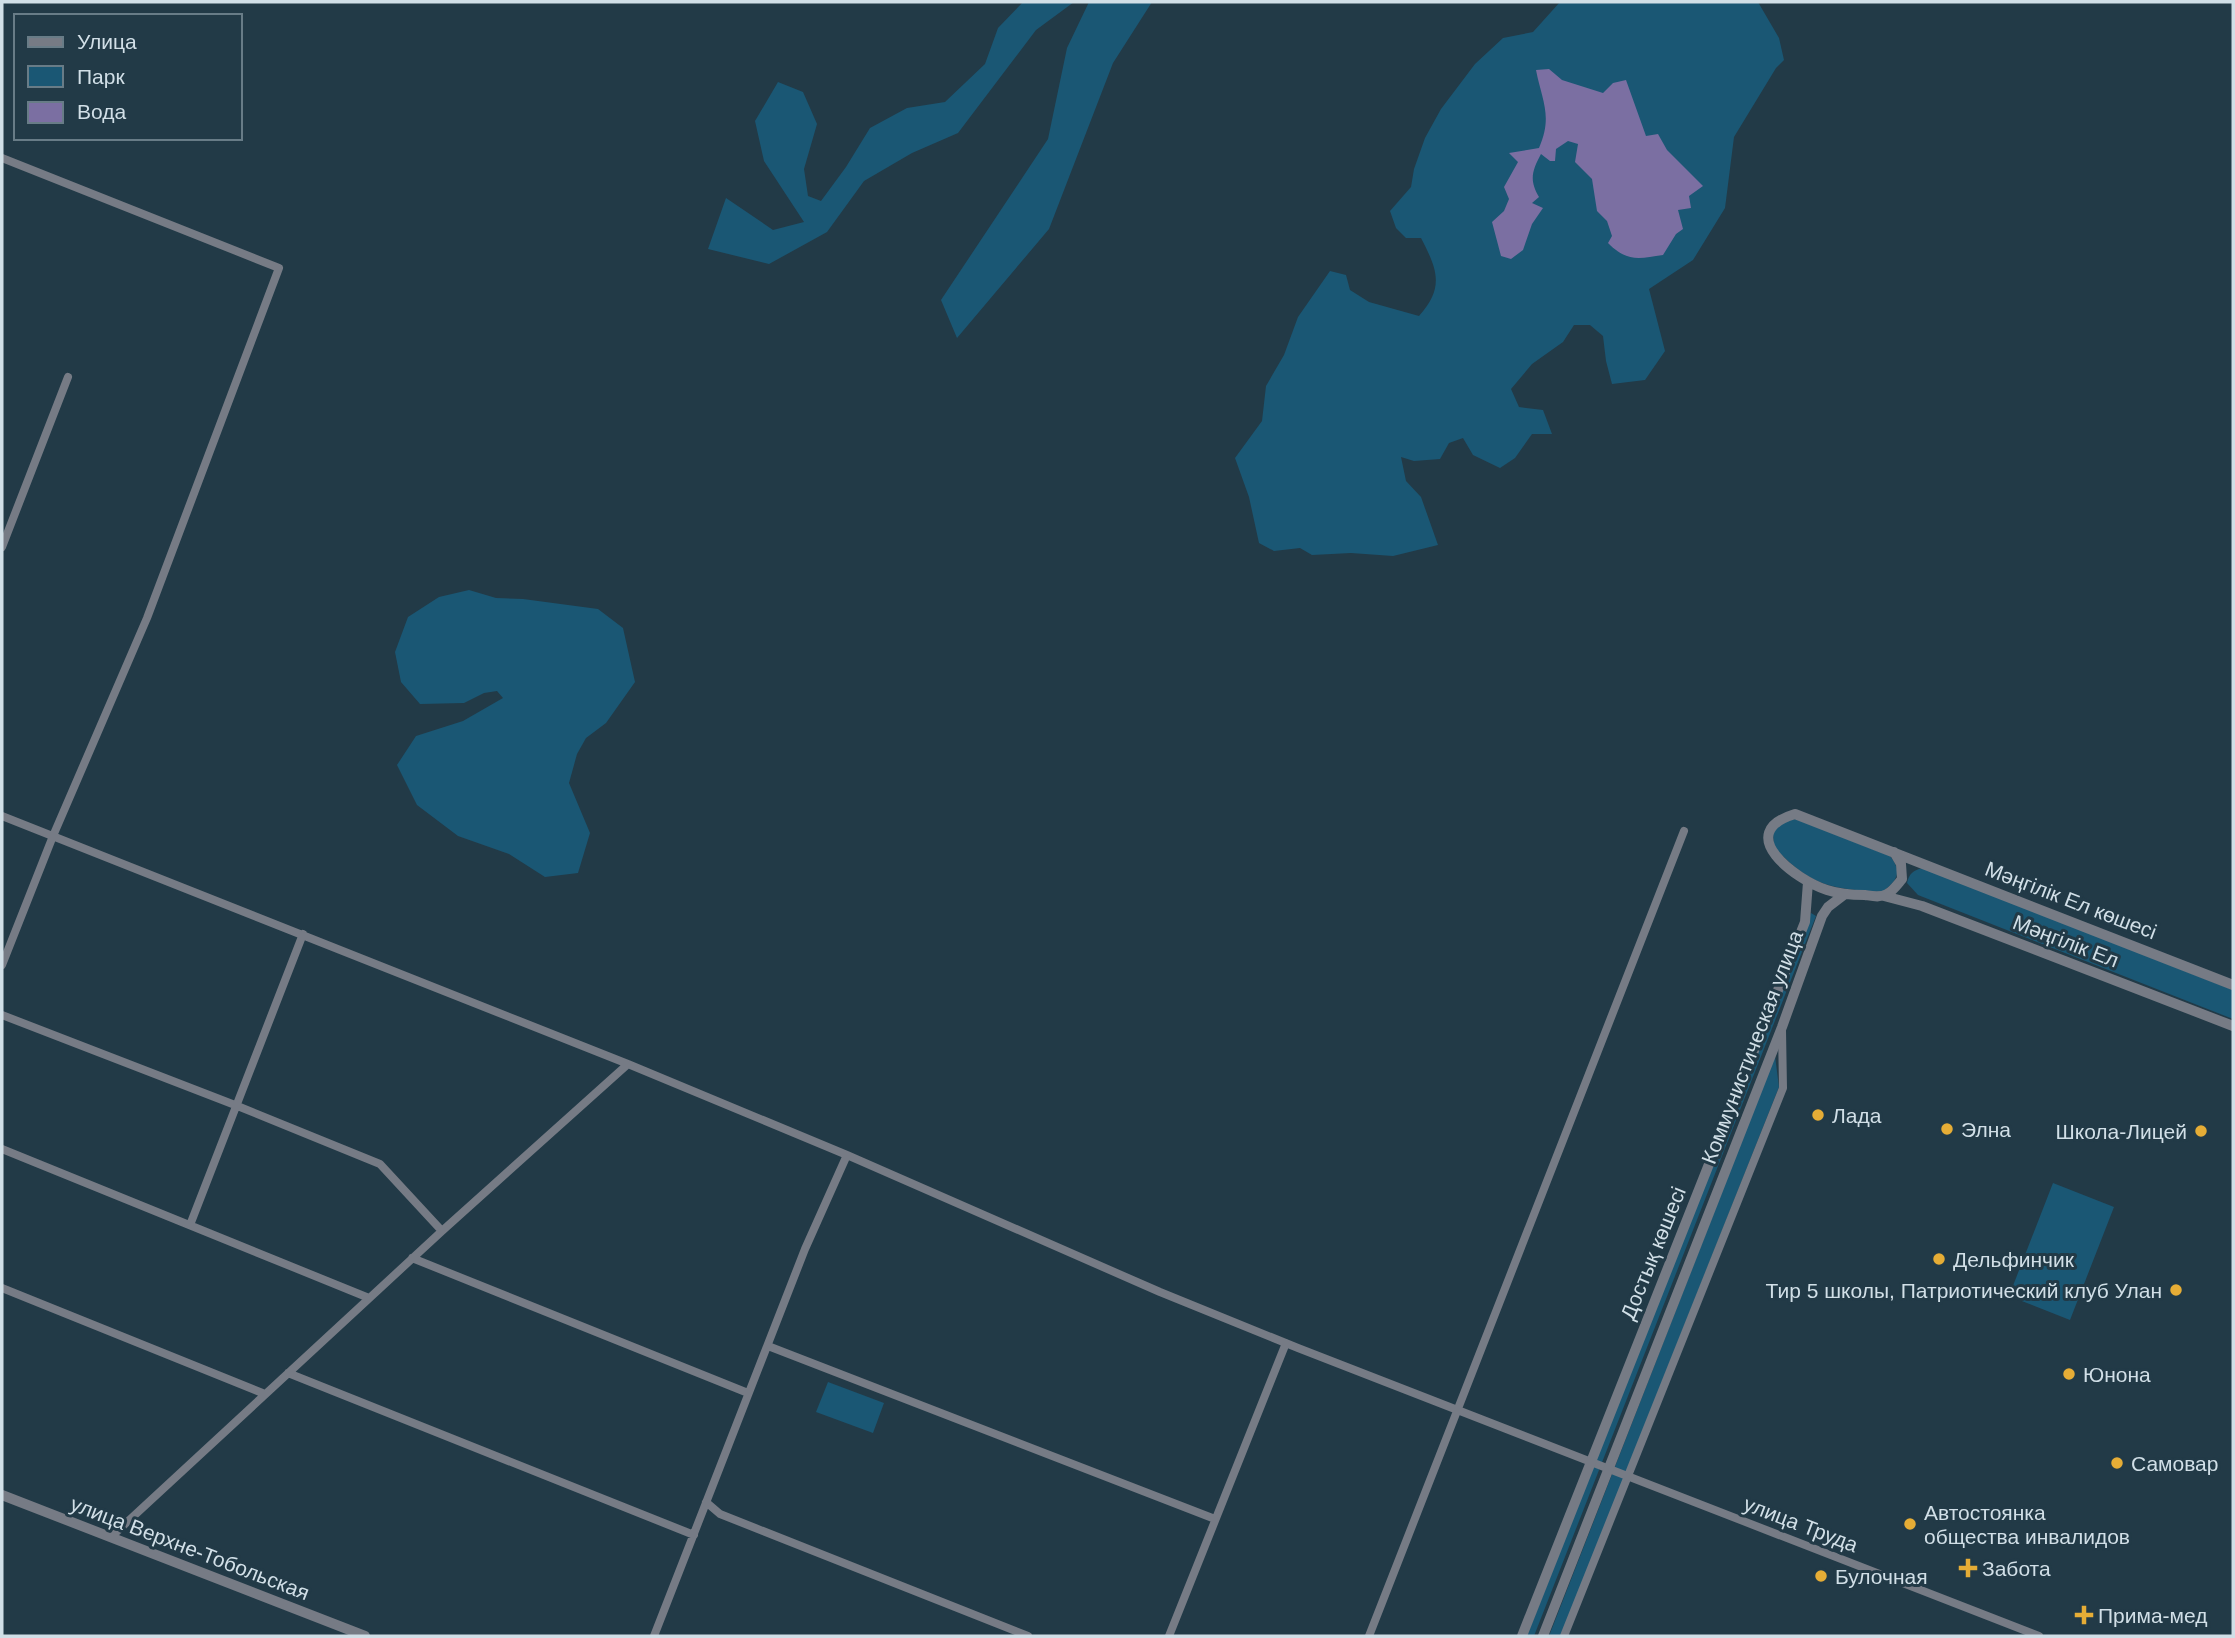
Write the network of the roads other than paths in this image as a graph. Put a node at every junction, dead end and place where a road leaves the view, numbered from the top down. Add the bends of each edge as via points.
1 (2, 158) edge
2 (68, 376) dead end
3 (2, 547) edge
4 (2, 816) edge
5 (1684, 831) dead end
6 (53, 836) junction
7 (1894, 852) junction
8 (1808, 882) junction
9 (1845, 894) junction
10 (1884, 896) junction
11 (303, 934) junction
12 (2, 965) edge
13 (2233, 985) edge
14 (2, 1015) edge
15 (2233, 1026) edge
16 (1782, 1027) junction
17 (628, 1063) junction
18 (235, 1105) junction
19 (2, 1149) edge
20 (847, 1156) junction
21 (190, 1225) junction
22 (442, 1231) junction
23 (412, 1258) junction
24 (2, 1289) edge
25 (369, 1298) junction
26 (1286, 1343) junction
27 (768, 1346) junction
28 (288, 1373) junction
29 (748, 1393) junction
30 (265, 1394) junction
31 (1458, 1411) junction
32 (1591, 1461) junction
33 (1609, 1468) junction
34 (1628, 1476) junction
35 (2, 1495) edge
36 (706, 1502) junction
37 (1215, 1519) junction
38 (694, 1535) junction
39 (111, 1537) junction
40 (365, 1636) edge
41 (654, 1636) edge
42 (1028, 1636) edge
43 (1168, 1636) edge
44 (1369, 1636) edge
45 (1522, 1636) edge
46 (1543, 1636) edge
47 (1564, 1636) edge
48 (2039, 1636) edge

1 - 6 street via 279,268 147,618
2 - 3 street
4 - 6 street, улица Труда
5 - 31 street
6 - 11 street, улица Труда
6 - 12 street
7 - 8 street, Мәңгілік Ел көшесі via 1795,814 1783,818 1769,835 1772,853
7 - 10 street via 1902,879
7 - 13 street, Мәңгілік Ел көшесі
8 - 9 street, Мәңгілік Ел көшесі
8 - 32 street, Достық көшесі via 1805,922
9 - 10 street, Мәңгілік Ел көшесі
9 - 16 street, Коммунистическая улица via 1822,916
10 - 15 street, Мәңгілік Ел via 1922,906
11 - 17 street, улица Труда
11 - 18 street
14 - 18 street
16 - 33 street, Коммунистическая улица
16 - 34 street via 1783,1088
17 - 20 street, улица Труда
17 - 22 street
18 - 21 street
18 - 22 street via 380,1164
19 - 21 street
20 - 26 street, улица Труда
20 - 27 street
21 - 25 street
22 - 23 street
23 - 25 street
23 - 29 street
24 - 30 street
25 - 28 street
26 - 31 street, улица Труда
26 - 37 street
27 - 29 street
27 - 37 street
28 - 30 street
28 - 38 street
29 - 36 street
30 - 39 street
31 - 32 street, улица Труда
31 - 44 street
32 - 33 street, улица Труда
32 - 45 street, Достық көшесі
33 - 34 street, улица Труда
33 - 46 street
34 - 47 street
34 - 48 street, улица Труда
35 - 39 street, улица Верхне-Тобольская
36 - 38 street
36 - 42 street via 720,1514
37 - 43 street
38 - 41 street
39 - 40 street, улица Верхне-Тобольская

